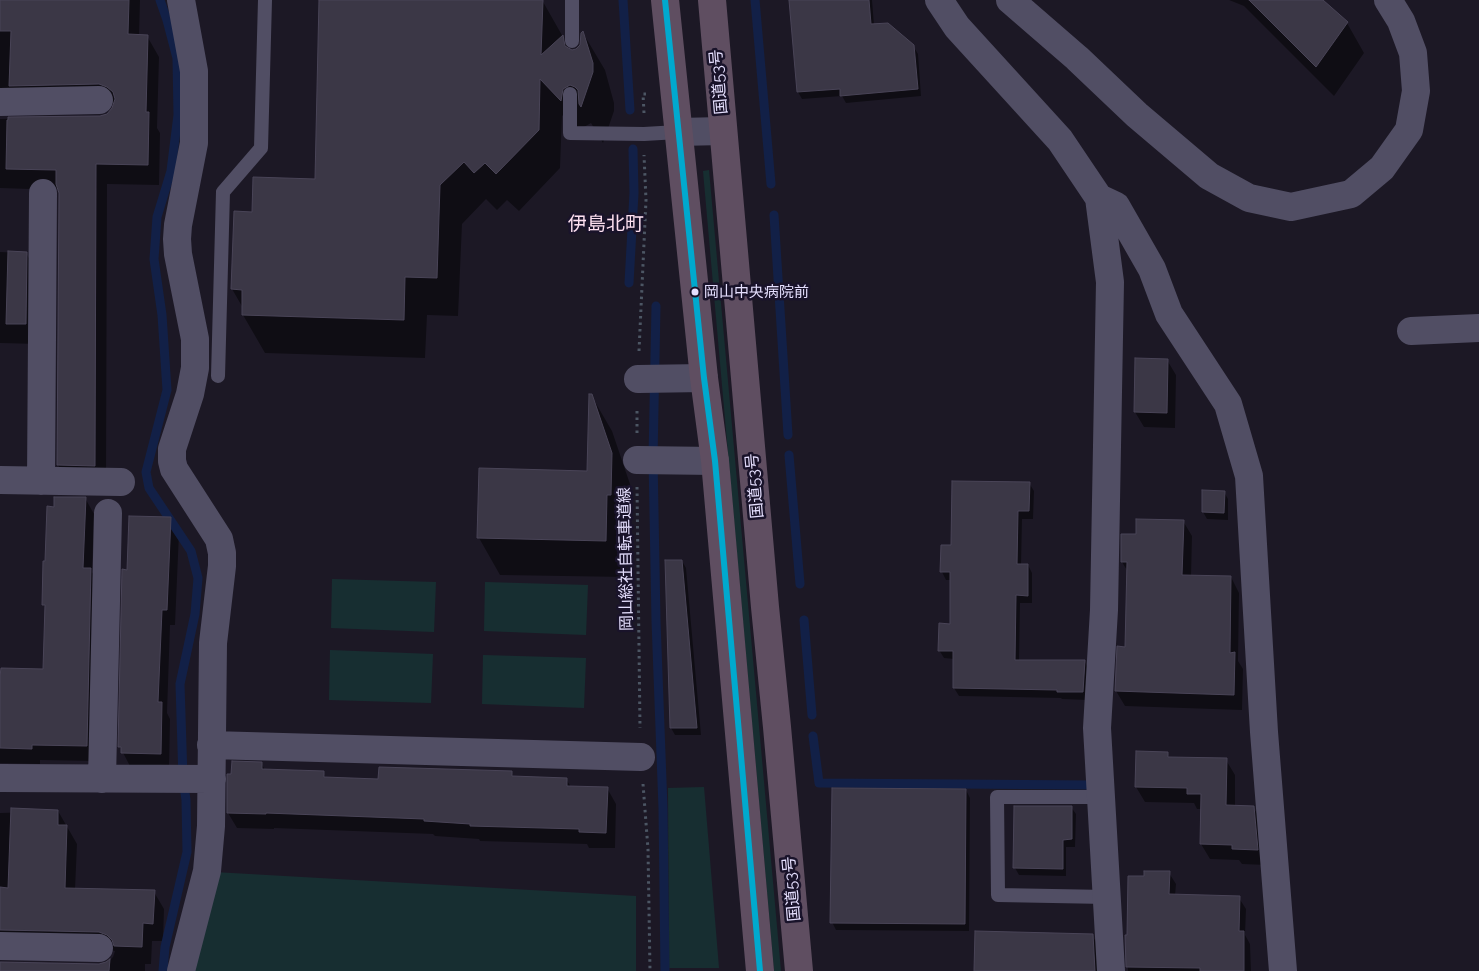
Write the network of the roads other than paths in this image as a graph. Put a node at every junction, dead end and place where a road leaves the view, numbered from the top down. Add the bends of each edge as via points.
1 (181, 0) edge
2 (265, 0) edge
3 (572, 0) edge
4 (665, 0) edge
5 (712, 0) edge
6 (939, 0) edge
7 (1010, 0) edge
8 (1388, 0) edge
9 (572, 41) dead end
10 (570, 94) dead end
11 (99, 100) dead end
12 (0, 102) edge
13 (724, 131) junction
14 (678, 132) junction
15 (43, 193) dead end
16 (1099, 198) junction
17 (1479, 328) edge
18 (1411, 330) dead end
19 (218, 376) dead end
20 (704, 378) junction
21 (648, 379) road end
22 (648, 460) road end
23 (715, 461) junction
24 (0, 480) edge
25 (41, 481) junction
26 (121, 482) dead end
27 (108, 513) dead end
28 (211, 745) junction
29 (641, 758) road end
30 (0, 778) edge
31 (102, 779) junction
32 (209, 779) junction
33 (1102, 798) junction
34 (1107, 897) junction
35 (0, 946) edge
36 (99, 948) dead end
37 (181, 971) edge
38 (760, 971) edge
39 (799, 971) edge
40 (1111, 971) edge
41 (1284, 971) edge

1 - 28 street via 194,72 194,143 177,239 195,339 195,368 172,449 172,461 222,552 212,643
2 - 19 lane via 261,148 223,192
3 - 9 lane
4 - 14 highway
5 - 13 highway, 国道53号
6 - 16 street via 957,27 1060,140
7 - 8 street via 1209,176 1249,198 1291,207 1351,194 1382,168 1409,130 1416,91 1413,53 1401,21
10 - 14 lane via 570,133
11 - 12 street
13 - 14 street
13 - 39 highway, 国道53号
14 - 20 highway
15 - 25 street
16 - 33 street via 1110,282 1104,610 1097,728
16 - 41 street via 1116,206 1152,269 1169,314 1228,404 1249,476 1264,732
17 - 18 street
20 - 21 street
20 - 23 highway
22 - 23 street
23 - 38 highway
24 - 25 street
25 - 26 street
27 - 31 street
28 - 29 street
28 - 32 street
30 - 31 street
31 - 32 street
32 - 37 street via 211,826 207,871
33 - 34 street
33 - 34 lane via 997,797 998,895
34 - 40 street
35 - 36 street

